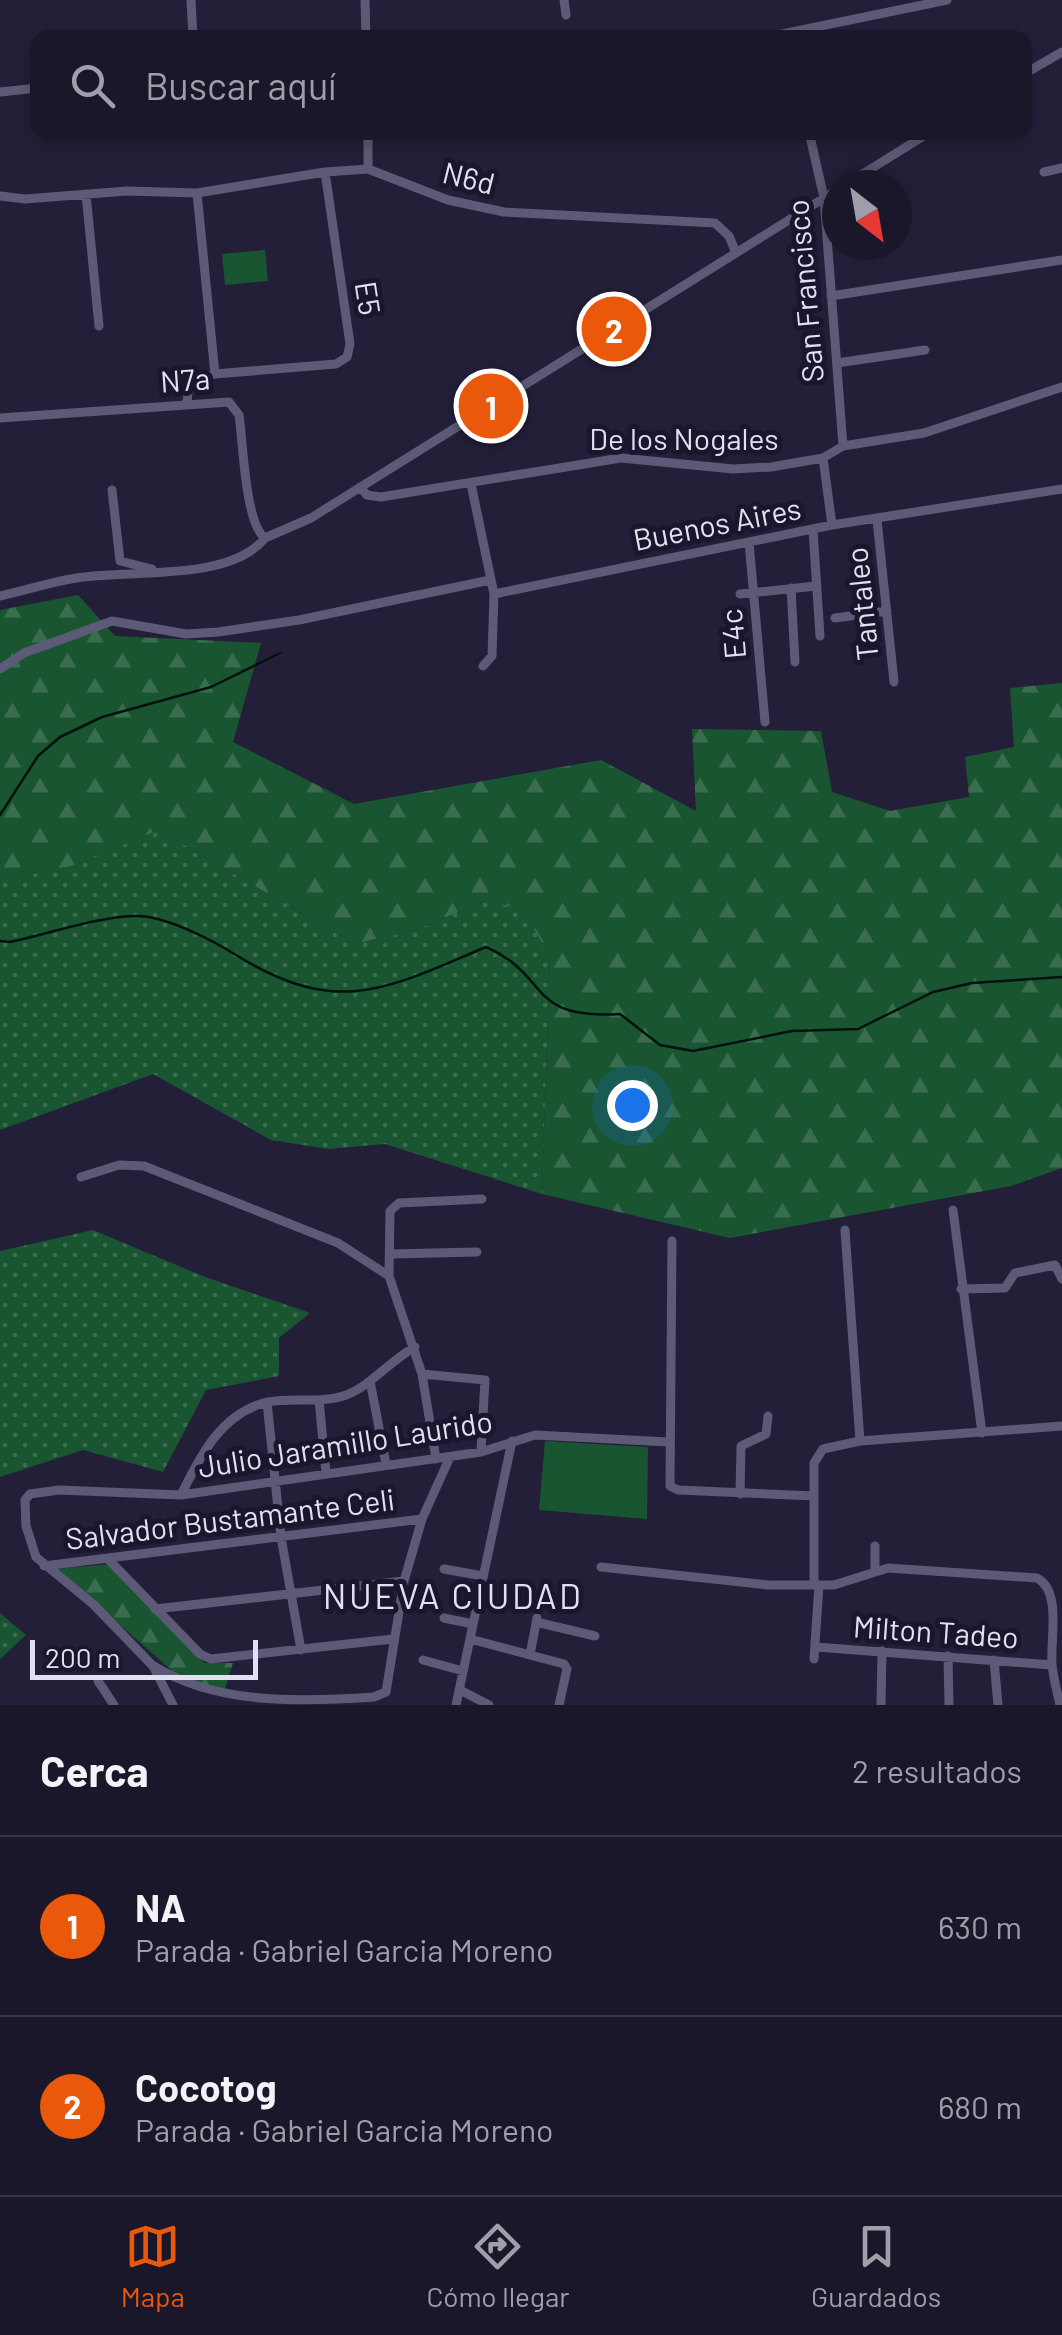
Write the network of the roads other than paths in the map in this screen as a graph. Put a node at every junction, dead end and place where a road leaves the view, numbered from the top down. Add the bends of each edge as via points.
1 (191, 0) edge
2 (364, 0) edge
3 (564, 0) edge
4 (948, 0) edge
5 (566, 16) dead end
6 (193, 30) edge
7 (366, 30) edge
8 (814, 30) edge
9 (1062, 52) edge
10 (1032, 69) edge
11 (30, 89) edge
12 (0, 92) edge
13 (368, 140) edge
14 (810, 140) edge
15 (917, 140) edge
16 (1062, 168) edge
17 (368, 169) junction
18 (869, 170) edge
19 (324, 172) junction
20 (1044, 172) dead end
21 (822, 190) edge
22 (86, 194) junction
23 (197, 194) junction
24 (0, 196) edge
25 (822, 199) edge
26 (736, 253) junction
27 (828, 260) edge
28 (1062, 260) edge
29 (831, 296) junction
30 (100, 326) dead end
31 (926, 350) dead end
32 (837, 362) junction
33 (215, 374) junction
34 (1062, 387) edge
35 (188, 404) junction
36 (0, 418) edge
37 (842, 446) junction
38 (824, 458) junction
39 (471, 484) junction
40 (360, 488) junction
41 (1062, 489) edge
42 (112, 490) dead end
43 (877, 520) junction
44 (832, 524) junction
45 (813, 530) junction
46 (265, 538) junction
47 (749, 542) junction
48 (160, 571) junction
49 (490, 580) junction
50 (816, 586) junction
51 (791, 588) junction
52 (753, 593) junction
53 (494, 594) junction
54 (740, 594) dead end
55 (0, 596) edge
56 (886, 611) junction
57 (835, 618) dead end
58 (820, 636) dead end
59 (795, 662) dead end
60 (483, 666) dead end
61 (0, 670) edge
62 (894, 682) dead end
63 (765, 722) dead end
64 (81, 1178) dead end
65 (482, 1199) dead end
66 (953, 1210) dead end
67 (845, 1230) dead end
68 (672, 1241) dead end
69 (477, 1252) dead end
70 (392, 1254) junction
71 (388, 1276) junction
72 (1062, 1279) edge
73 (961, 1289) junction
74 (415, 1347) junction
75 (422, 1374) junction
76 (370, 1381) junction
77 (320, 1400) junction
78 (267, 1402) junction
79 (768, 1416) dead end
80 (1062, 1426) edge
81 (982, 1433) junction
82 (512, 1441) junction
83 (860, 1441) junction
84 (668, 1442) junction
85 (481, 1452) junction
86 (450, 1456) junction
87 (436, 1458) junction
88 (386, 1464) junction
89 (326, 1473) junction
90 (274, 1480) junction
91 (182, 1494) junction
92 (740, 1494) junction
93 (814, 1496) junction
94 (422, 1519) junction
95 (281, 1538) junction
96 (875, 1546) dead end
97 (110, 1560) junction
98 (44, 1566) junction
99 (601, 1567) dead end
100 (444, 1569) dead end
101 (874, 1569) junction
102 (483, 1576) junction
103 (404, 1581) junction
104 (817, 1584) junction
105 (290, 1594) junction
106 (1057, 1604) edge
107 (156, 1609) junction
108 (444, 1618) dead end
109 (473, 1624) junction
110 (594, 1636) dead end
111 (393, 1639) junction
112 (470, 1639) junction
113 (816, 1647) junction
114 (300, 1650) junction
115 (882, 1651) junction
116 (530, 1655) junction
117 (948, 1656) junction
118 (814, 1659) dead end
119 (422, 1660) dead end
120 (994, 1660) junction
121 (1052, 1665) junction
122 (153, 1666) junction
123 (463, 1670) junction
124 (98, 1681) dead end
125 (460, 1690) junction
126 (477, 1701) edge
127 (262, 1704) edge
128 (114, 1705) edge
129 (173, 1705) edge
130 (456, 1705) edge
131 (489, 1705) edge
132 (559, 1705) edge
133 (881, 1705) edge
134 (949, 1705) edge
135 (998, 1705) edge
136 (1060, 1705) edge

1 - 6 street
2 - 7 street
3 - 5 street
4 - 8 street
9 - 10 street
11 - 12 street
13 - 17 street
14 - 21 street, San Francisco
15 - 18 street
16 - 20 street
17 - 19 street, N6d
17 - 26 street, N6d via 448,200 504,212 716,223
19 - 23 street, N6d
19 - 33 street, E5 via 347,356 336,364
22 - 23 street, N6d
22 - 24 street, N6d
22 - 30 street
23 - 33 street
25 - 26 street
26 - 40 street
27 - 29 street, San Francisco
28 - 29 street
29 - 32 street, San Francisco
31 - 32 street
32 - 37 street, San Francisco
33 - 35 street via 188,378
34 - 37 street, De los Nogales via 924,433
35 - 36 street, N7a
35 - 46 street, N7a via 229,402 237,409 253,514
37 - 38 street, De los Nogales
38 - 39 street, De los Nogales via 733,469 621,458
38 - 44 street
39 - 40 street, De los Nogales via 381,497
39 - 49 street
40 - 46 street
41 - 43 street, Buenos Aires
42 - 48 street via 120,561
43 - 44 street, Buenos Aires
43 - 56 street, Tantaleo
44 - 45 street, Buenos Aires
45 - 47 street, Buenos Aires
45 - 50 street
46 - 48 street via 216,565
47 - 52 street, E4c
47 - 53 street, Buenos Aires
48 - 55 street via 82,577
49 - 53 street
49 - 61 street via 218,632 112,622 24,653
50 - 51 street
50 - 58 street
51 - 52 street
51 - 59 street
52 - 54 street
52 - 63 street, E4c
53 - 60 street via 492,656
56 - 57 street
56 - 62 street, Tantaleo
64 - 71 street via 119,1165 144,1166 338,1243
65 - 70 street via 398,1203 390,1211
66 - 73 street
67 - 83 street
68 - 84 street
69 - 70 street
70 - 71 street
71 - 74 street
72 - 73 street via 1055,1266 1015,1273 1005,1288
73 - 81 street
74 - 75 street
74 - 76 street
75 - 85 street via 485,1380
75 - 87 street
76 - 77 street via 350,1394
76 - 88 street
77 - 78 street
77 - 89 street
78 - 90 street
78 - 91 street via 216,1434
79 - 92 street via 766,1434 741,1446
80 - 81 street
81 - 83 street
82 - 84 street, Julio Jaramillo Laurido via 558,1433
82 - 85 street, Julio Jaramillo Laurido
82 - 102 street
83 - 93 street via 818,1454
84 - 92 street via 673,1488
85 - 86 street, Julio Jaramillo Laurido
86 - 87 street, Julio Jaramillo Laurido
86 - 94 street
87 - 88 street, Julio Jaramillo Laurido
88 - 89 street, Julio Jaramillo Laurido
89 - 90 street, Julio Jaramillo Laurido
90 - 91 street, Julio Jaramillo Laurido
90 - 95 street
91 - 98 street, Julio Jaramillo Laurido via 30,1494 26,1526
92 - 93 street
93 - 104 street
94 - 95 street, Salvador Bustamante Celi
94 - 103 street
95 - 97 street, Salvador Bustamante Celi
95 - 105 street
96 - 101 street
97 - 98 street, Salvador Bustamante Celi
97 - 107 street
98 - 122 street via 93,1604
99 - 104 street
100 - 102 street
101 - 104 street via 834,1585
101 - 106 street via 1037,1578
102 - 109 street
103 - 105 street
103 - 111 street
104 - 113 street
105 - 107 street
105 - 114 street
106 - 121 street
107 - 114 street via 211,1660
108 - 109 street
109 - 112 street
110 - 116 street via 537,1619
111 - 114 street
111 - 127 street via 386,1692
112 - 116 street
112 - 123 street
113 - 115 street, Milton Tadeo
113 - 118 street
115 - 117 street, Milton Tadeo
115 - 133 street
116 - 132 street via 567,1669
117 - 120 street, Milton Tadeo
117 - 134 street
119 - 123 street
120 - 121 street, Milton Tadeo
120 - 135 street
121 - 136 street
122 - 127 street via 180,1683
122 - 129 street
123 - 125 street
124 - 128 street
125 - 126 street
125 - 130 street
126 - 131 street

